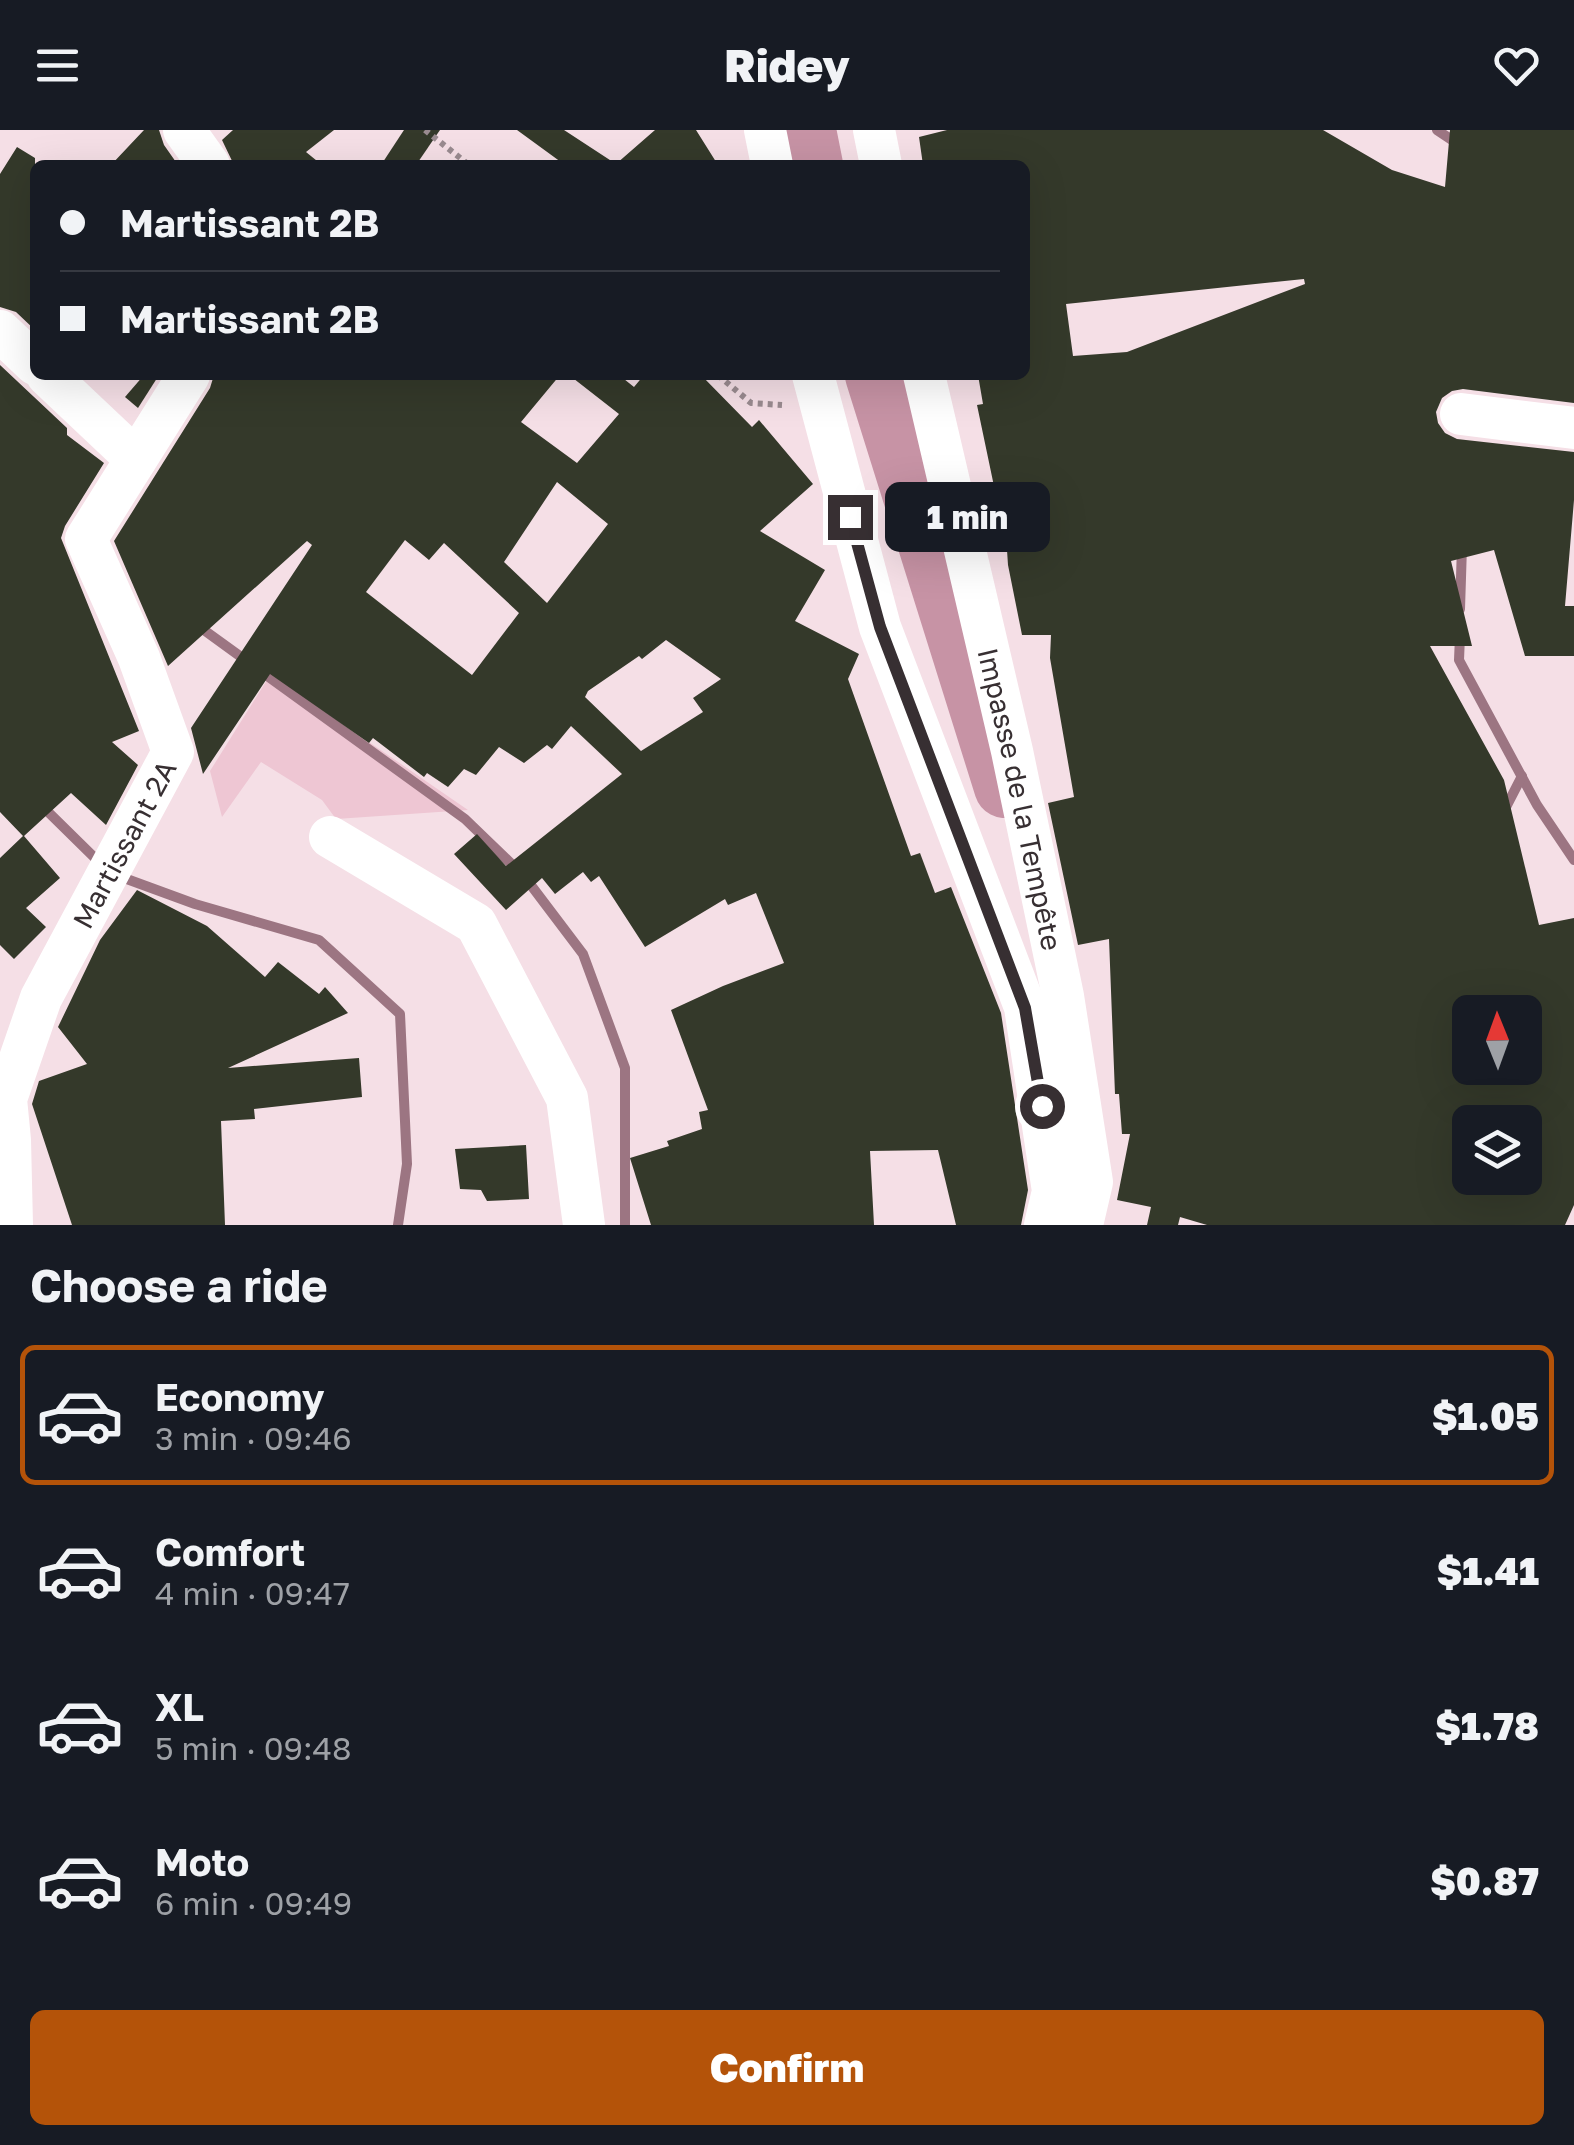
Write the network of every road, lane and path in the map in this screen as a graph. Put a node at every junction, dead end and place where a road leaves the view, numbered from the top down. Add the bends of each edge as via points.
1 (184, 130) edge
2 (424, 130) edge
3 (765, 130) edge
4 (874, 130) edge
5 (206, 160) edge
6 (463, 160) edge
7 (771, 160) edge
8 (880, 160) edge
9 (0, 331) edge
10 (30, 359) edge
11 (52, 380) edge
12 (186, 380) edge
13 (724, 380) edge
14 (925, 380) edge
15 (816, 391) edge
16 (1472, 414) dead end
17 (1574, 428) edge
18 (136, 459) junction
19 (330, 838) dead end
20 (5, 1134) edge
21 (12, 1225) edge
22 (584, 1225) edge
23 (1045, 1225) edge
24 (1082, 1225) edge

1 - 5 street
2 - 6 path
3 - 7 street
4 - 8 street
9 - 10 street
11 - 18 street
12 - 18 street, Martissant 2A
13 - 15 path via 751,403
14 - 24 street, Impasse de la Tempête via 1063,996 1092,1182
15 - 23 street via 880,627 1025,1008 1053,1191
16 - 17 street
18 - 20 street, Martissant 2A via 86,538 172,752 41,998 6,1099
19 - 22 street via 476,924 566,1098
20 - 21 street, Martissant 2A

